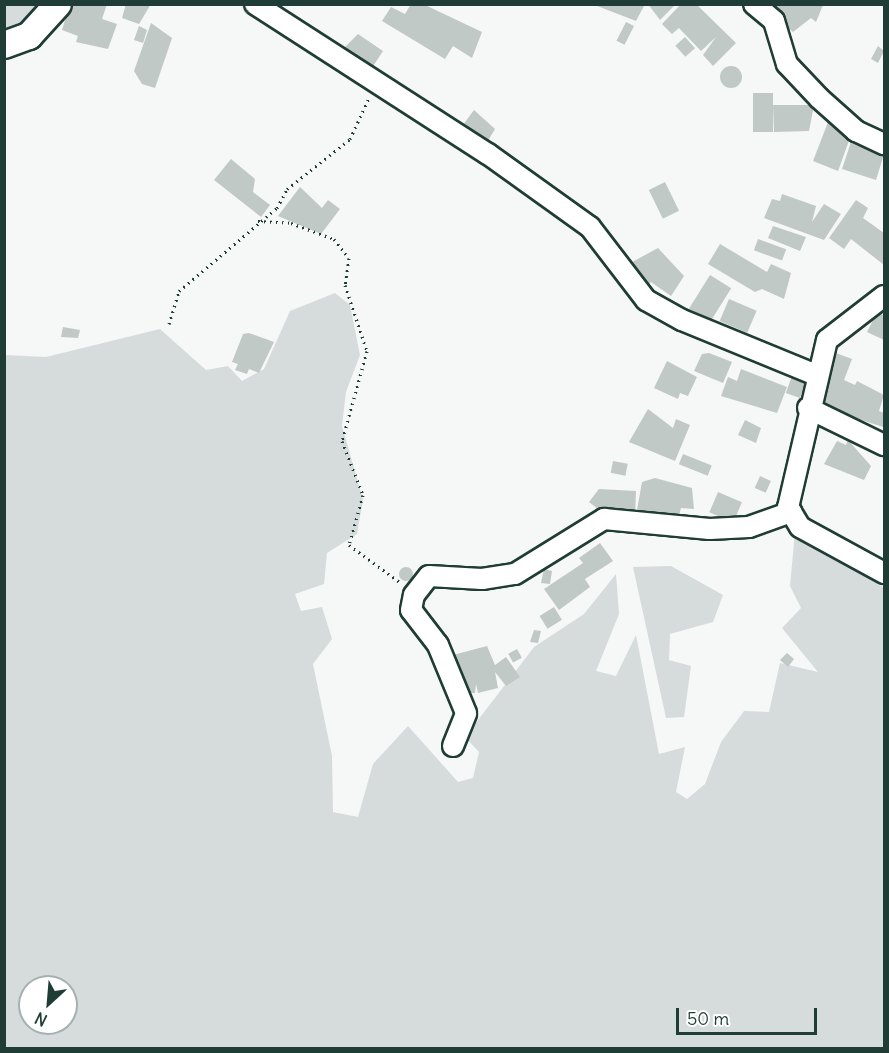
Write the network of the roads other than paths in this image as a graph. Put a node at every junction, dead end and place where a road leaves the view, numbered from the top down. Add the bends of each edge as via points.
1 (58, 4) edge
2 (255, 4) edge
3 (754, 4) edge
4 (4, 45) edge
5 (885, 144) edge
6 (885, 296) edge
7 (816, 375) junction
8 (808, 408) junction
9 (885, 445) edge
10 (791, 512) junction
11 (885, 573) edge
12 (453, 746) dead end

1 - 4 main road via 29,36
2 - 7 street via 375,86 488,154 590,228 646,300 682,320
3 - 5 street via 774,21 788,64 819,98 856,131
6 - 7 street via 827,340
7 - 8 street
8 - 9 street
8 - 10 street
10 - 11 street via 800,527
10 - 12 street via 750,527 710,529 604,519 515,574 482,579 429,576 417,590 411,610 438,645 466,713

